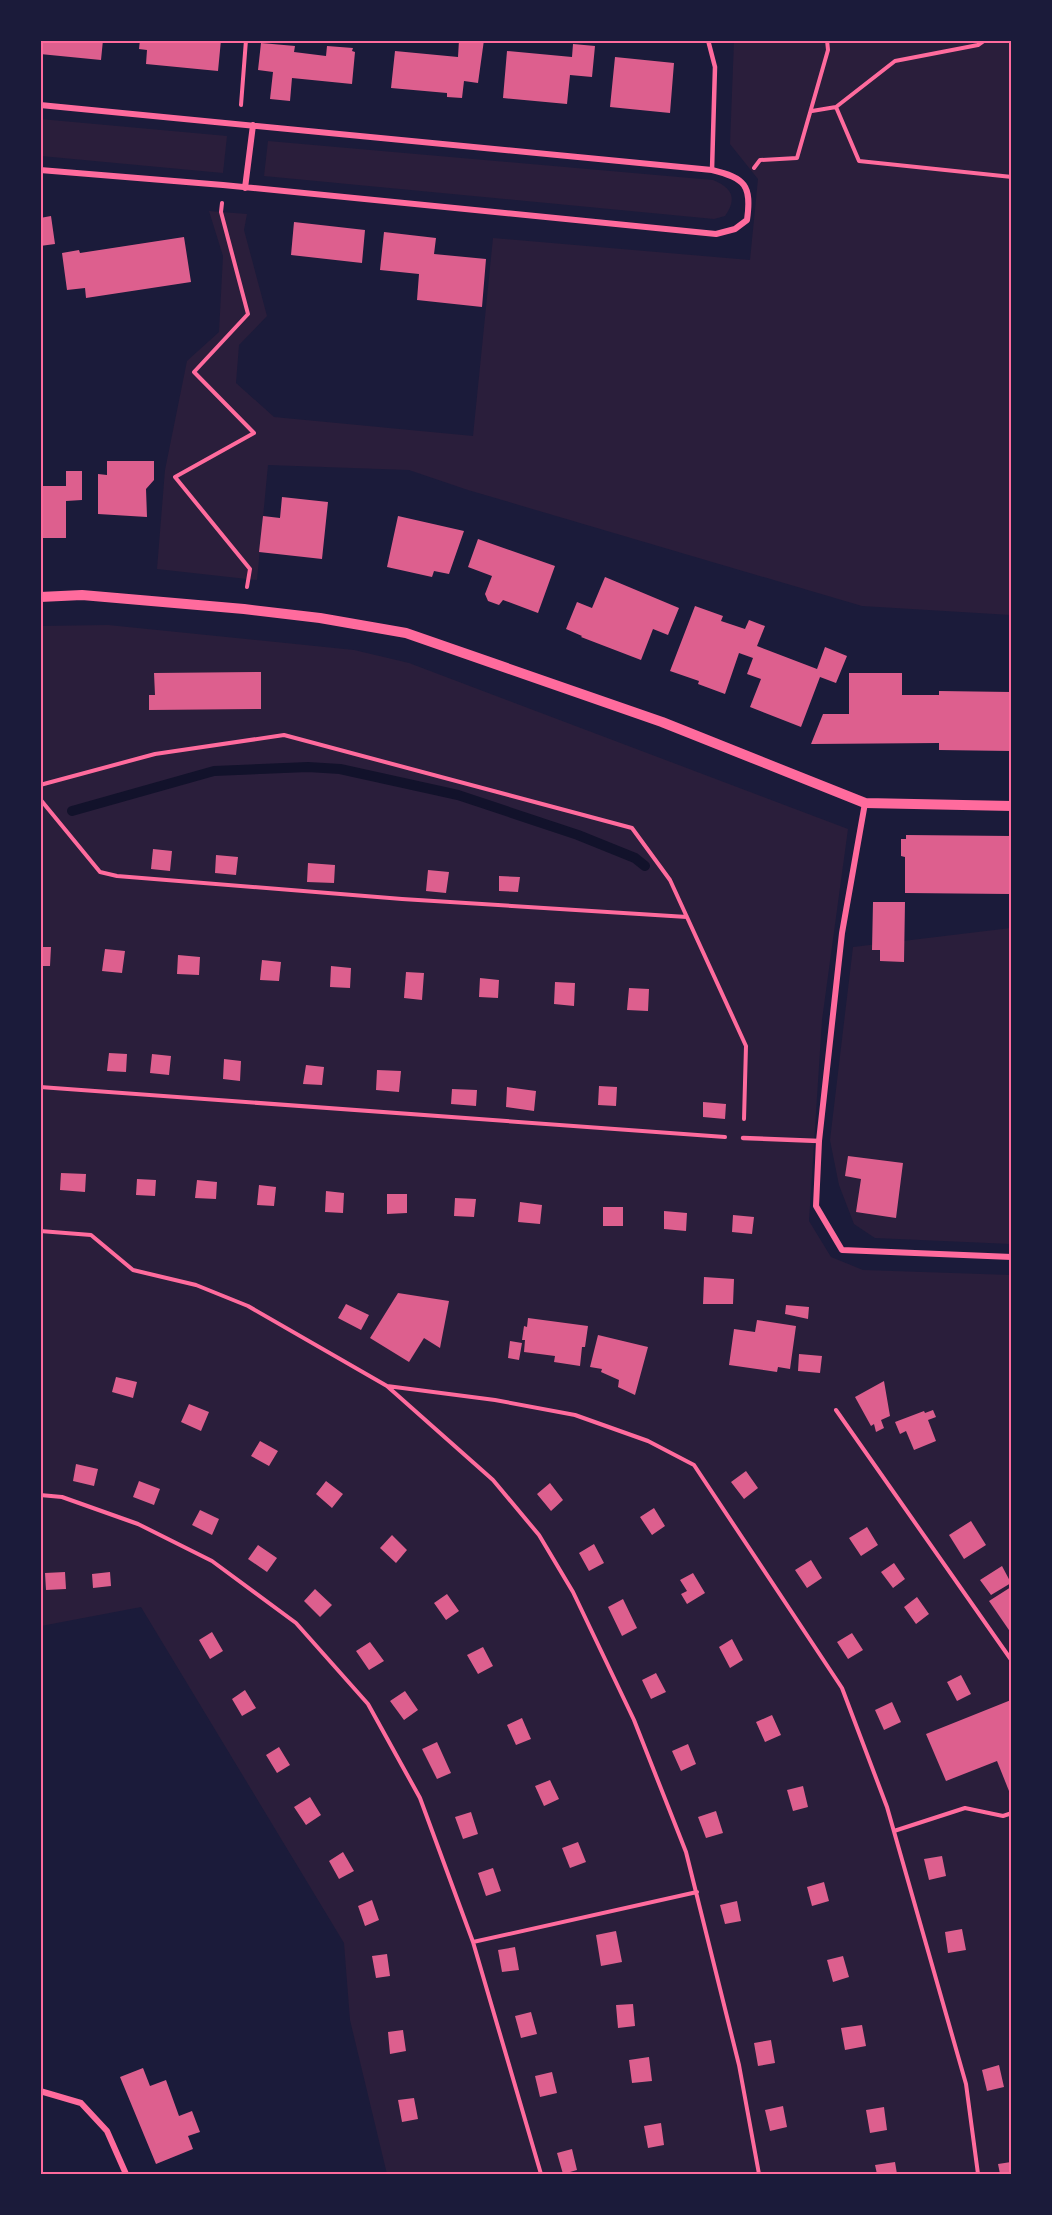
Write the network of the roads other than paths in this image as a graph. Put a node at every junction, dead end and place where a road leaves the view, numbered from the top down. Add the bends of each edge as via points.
1 (708, 40) edge
2 (40, 105) edge
3 (253, 125) junction
4 (40, 170) edge
5 (712, 170) junction
6 (245, 188) junction
7 (40, 597) edge
8 (865, 803) junction
9 (1011, 806) edge
10 (743, 1138) road end
11 (819, 1141) junction
12 (1011, 1257) edge
13 (40, 2091) edge
14 (126, 2175) edge

1 - 5 lane via 715,68
2 - 3 street
3 - 5 street
3 - 6 street
4 - 6 street
5 - 6 street via 733,175 743,183 750,199 747,220 735,229 716,234
7 - 8 street via 82,595 244,609 406,633 662,722
8 - 9 street
8 - 11 street via 842,933
10 - 11 lane
11 - 12 street via 816,1206 842,1250
13 - 14 street via 81,2103 107,2131

